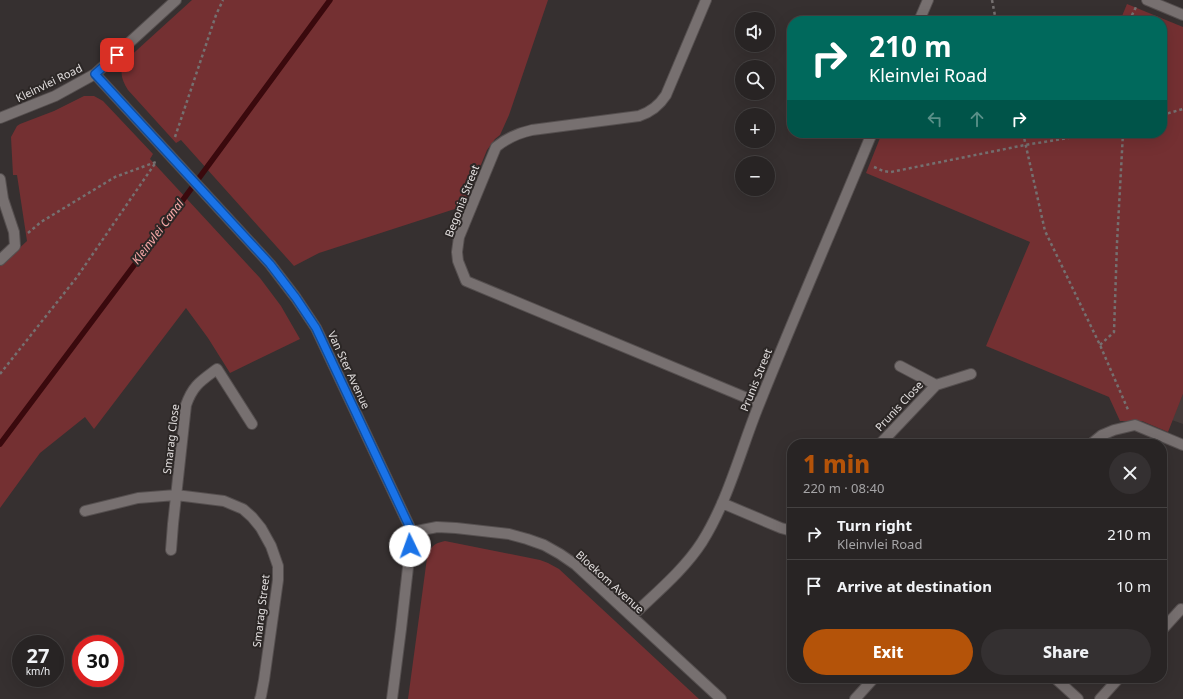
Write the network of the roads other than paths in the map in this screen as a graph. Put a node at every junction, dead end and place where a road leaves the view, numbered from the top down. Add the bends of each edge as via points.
1 (176, 0) edge
2 (706, 0) edge
3 (928, 0) edge
4 (1147, 0) edge
5 (1183, 15) edge
6 (921, 16) edge
7 (95, 74) junction
8 (0, 118) edge
9 (870, 138) edge
10 (0, 179) edge
11 (2, 199) edge
12 (0, 260) edge
13 (900, 366) dead end
14 (971, 374) dead end
15 (936, 385) junction
16 (760, 403) junction
17 (252, 424) dead end
18 (885, 439) edge
19 (1097, 439) edge
20 (1183, 445) edge
21 (176, 495) junction
22 (722, 503) junction
23 (85, 511) dead end
24 (787, 530) edge
25 (412, 532) junction
26 (171, 550) dead end
27 (1181, 610) dead end
28 (632, 616) junction
29 (1167, 625) edge
30 (869, 683) edge
31 (1060, 683) edge
32 (1114, 683) edge
33 (260, 699) edge
34 (392, 699) edge
35 (721, 699) edge
36 (855, 699) edge
37 (1078, 699) edge
38 (1100, 699) edge

1 - 7 street, Kleinvlei Road
2 - 16 street, Begonia Street via 666,95 662,102 648,113 532,130 504,140 496,147 459,237 458,261 466,281
3 - 6 street
4 - 5 street
7 - 8 street, Kleinvlei Road via 55,96
7 - 25 street, Van Ster Avenue via 270,264 296,298 316,328
9 - 16 street, Prunis Street
10 - 11 street
11 - 12 street via 14,232 15,246
13 - 15 street, Prunis Close
14 - 15 street, Prunis Close
15 - 18 street, Prunis Close
16 - 22 street, Prunis Street
17 - 21 street, Smarag Close via 217,369 198,382 186,405
19 - 20 street via 1114,430 1135,425
21 - 23 street, Smarag Street via 138,498
21 - 26 street
21 - 33 street, Smarag Street via 224,500 236,505 252,517 271,546 278,566 278,580
22 - 24 street
22 - 28 street, Prunis Street via 702,542 687,562
25 - 28 street, Bloekom Avenue via 437,527 456,528 526,538 544,545 576,565
25 - 34 street
27 - 29 street
28 - 35 street, Bloekom Avenue
30 - 36 street
31 - 37 street
32 - 38 street

